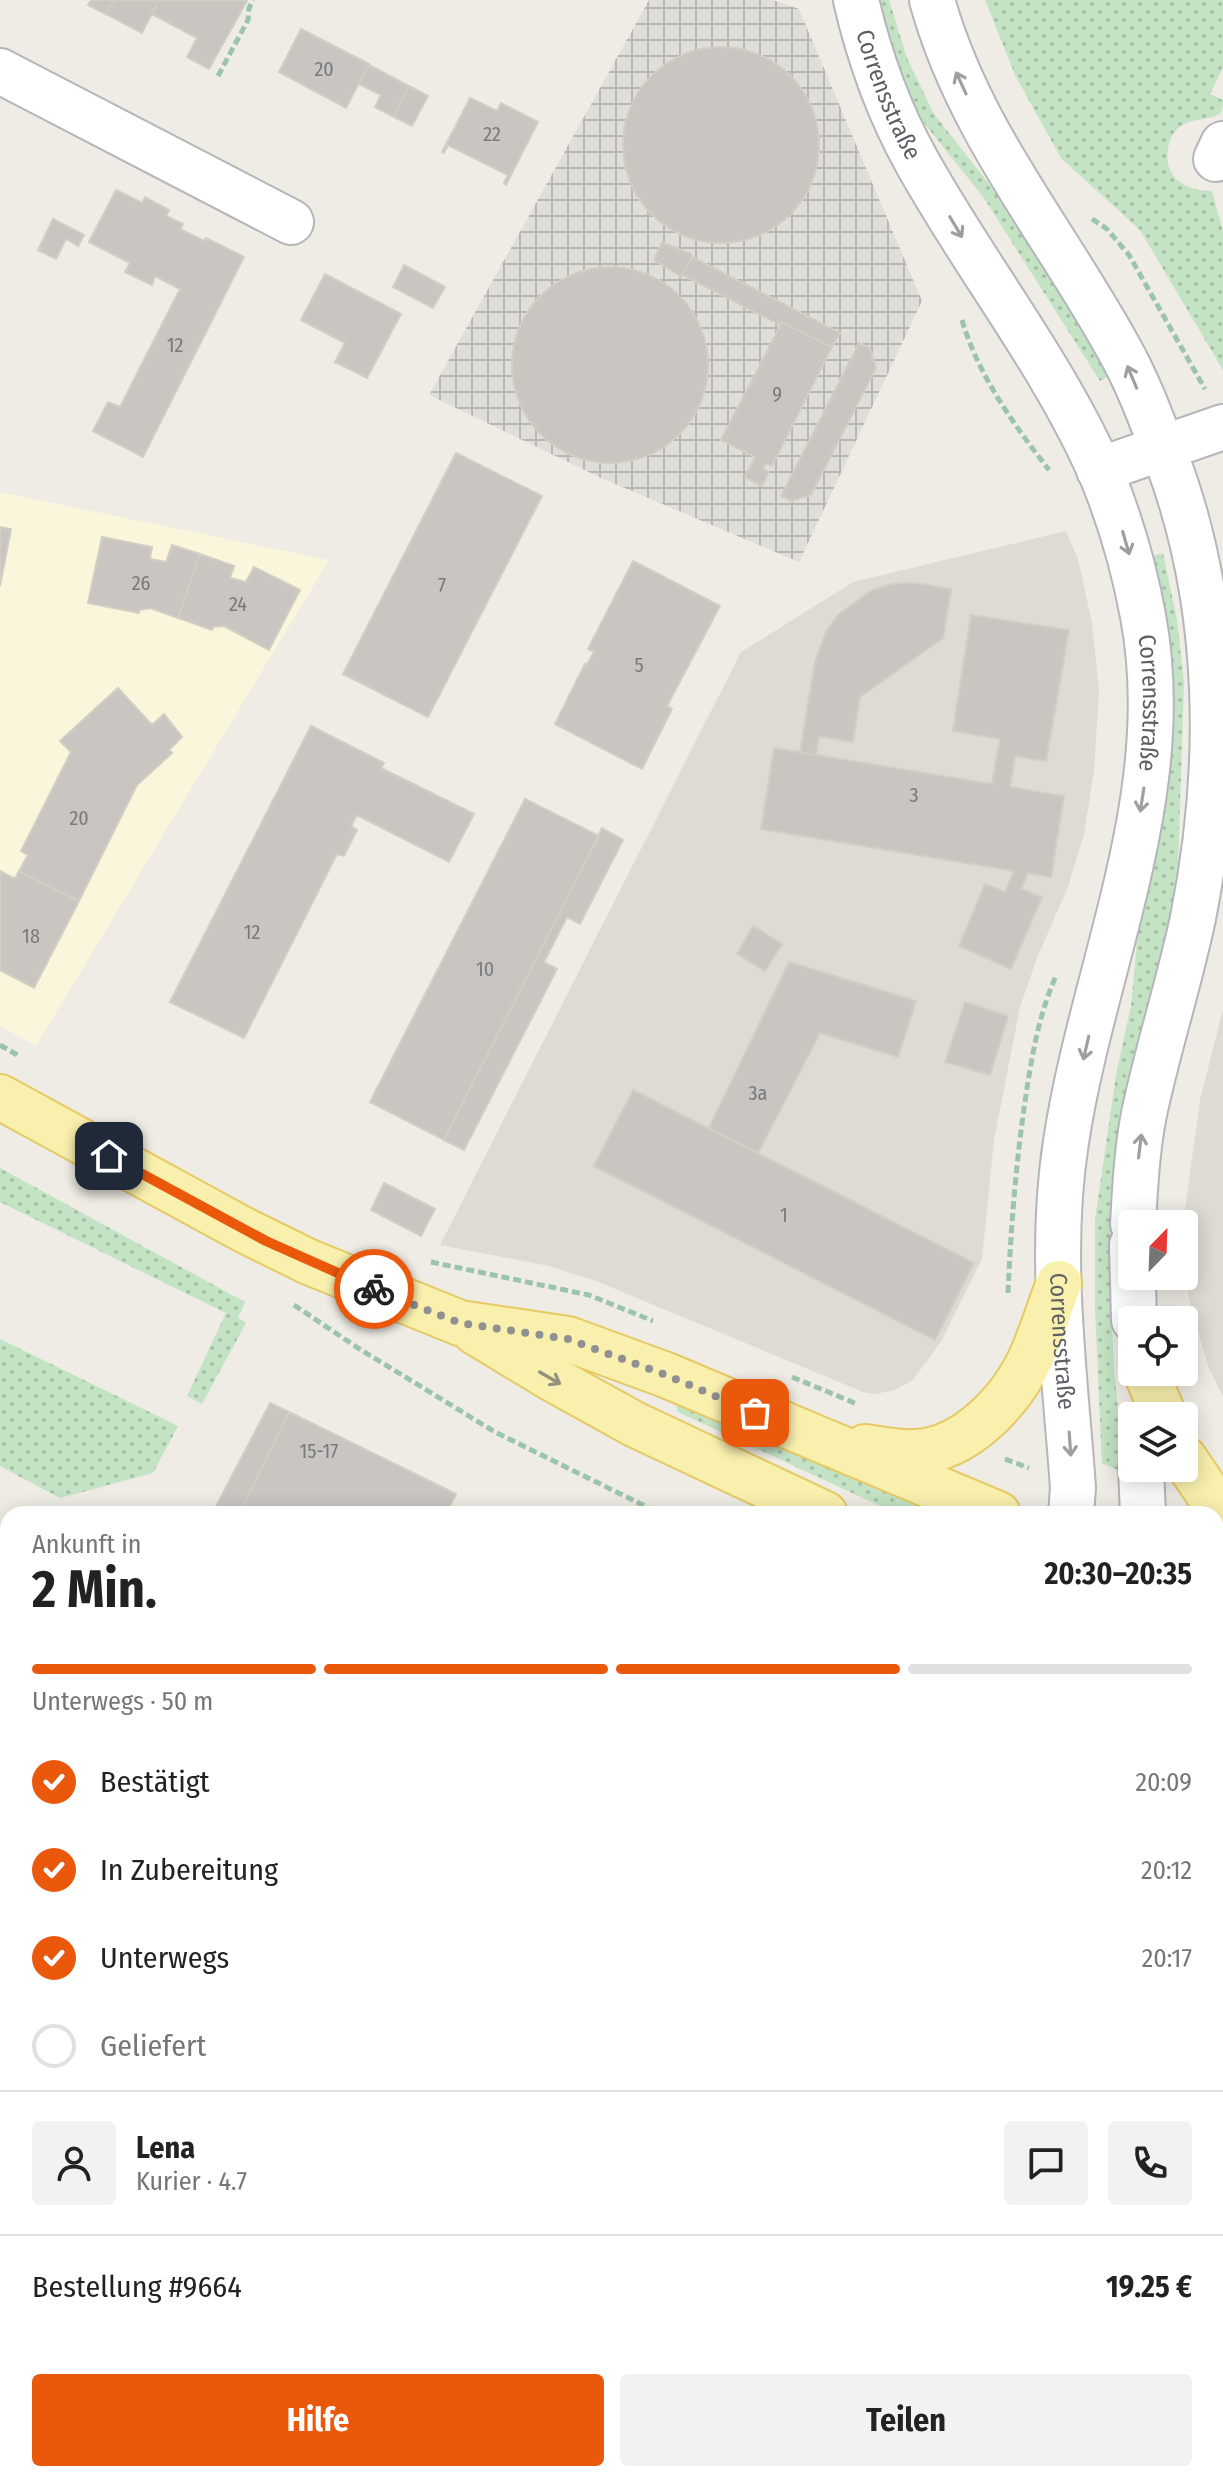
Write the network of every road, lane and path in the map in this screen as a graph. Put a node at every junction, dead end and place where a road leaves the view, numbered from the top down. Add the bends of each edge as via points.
1 (253, 0) edge
2 (856, 0) edge
3 (932, 0) edge
4 (0, 71) edge
5 (218, 76) dead end
6 (291, 222) dead end
7 (959, 309) dead end
8 (1223, 427) edge
9 (1162, 449) junction
10 (1099, 470) junction
11 (1056, 479) dead end
12 (1208, 925) edge
13 (1059, 970) dead end
14 (0, 1045) edge
15 (28, 1061) dead end
16 (0, 1097) edge
17 (1134, 1210) edge
18 (420, 1257) dead end
19 (1059, 1283) junction
20 (1008, 1298) dead end
21 (289, 1301) dead end
22 (460, 1323) junction
23 (661, 1324) dead end
24 (791, 1377) dead end
25 (864, 1406) dead end
26 (830, 1444) junction
27 (1198, 1478) edge
28 (1142, 1482) edge
29 (645, 1506) edge
30 (808, 1506) edge
31 (979, 1506) edge
32 (1072, 1506) edge
33 (1143, 1506) edge
34 (1217, 1506) edge

1 - 5 path
2 -> 10 street, Corrensstraße via 874,62 916,161 1053,383
9 -> 3 street via 1119,348 980,122
4 - 6 street
7 - 11 path via 987,379
8 - 9 street
9 - 10 street
9 - 12 street via 1191,537 1211,654
10 -> 19 street, Corrensstraße via 1120,521 1144,621 1148,758 1071,1112 1060,1185
17 -> 12 street via 1144,1117
13 - 20 path via 1039,1024 1019,1137
14 - 15 path
16 - 22 main road via 309,1262
18 - 23 path via 589,1295
19 - 26 main road via 1024,1370 996,1409 963,1436 914,1452
19 -> 32 street, Corrensstraße
21 - 29 path via 495,1432
22 - 26 main road via 568,1339
22 -> 30 main road via 634,1424
24 - 25 path
26 - 31 main road
27 - 34 main road
28 - 33 street

